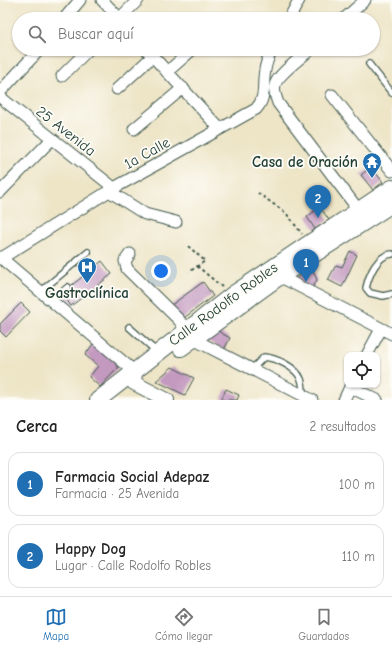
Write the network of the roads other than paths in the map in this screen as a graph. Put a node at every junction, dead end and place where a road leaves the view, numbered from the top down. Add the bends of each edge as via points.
1 (80, 0) edge
2 (102, 0) edge
3 (138, 0) edge
4 (299, 0) edge
5 (365, 0) edge
6 (70, 12) edge
7 (113, 12) edge
8 (126, 12) edge
9 (293, 12) edge
10 (352, 12) edge
11 (33, 56) edge
12 (82, 56) edge
13 (146, 56) edge
14 (152, 56) edge
15 (185, 56) edge
16 (269, 56) edge
17 (303, 56) edge
18 (369, 64) dead end
19 (167, 72) junction
20 (62, 76) dead end
21 (183, 88) junction
22 (117, 89) dead end
23 (0, 92) edge
24 (392, 93) edge
25 (332, 95) dead end
26 (0, 97) edge
27 (134, 129) dead end
28 (220, 129) junction
29 (52, 139) junction
30 (392, 171) edge
31 (392, 188) edge
32 (112, 190) junction
33 (0, 192) edge
34 (392, 204) edge
35 (363, 216) junction
36 (176, 222) dead end
37 (392, 249) edge
38 (88, 252) dead end
39 (130, 254) dead end
40 (389, 254) edge
41 (0, 258) edge
42 (274, 273) junction
43 (68, 287) dead end
44 (41, 291) junction
45 (392, 294) edge
46 (52, 300) junction
47 (129, 327) dead end
48 (381, 329) junction
49 (190, 334) junction
50 (392, 334) edge
51 (157, 352) junction
52 (369, 352) edge
53 (252, 370) junction
54 (129, 382) junction
55 (350, 388) edge
56 (355, 388) edge
57 (307, 397) edge
58 (98, 400) edge
59 (112, 400) edge
60 (148, 400) edge
61 (167, 400) edge
62 (344, 400) edge
63 (377, 400) edge

1 - 6 street
2 - 7 street
3 - 8 street
4 - 9 street
5 - 10 street
11 - 23 street
12 - 20 street
13 - 22 street
14 - 19 street
15 - 19 street
16 - 28 street, 1a Calle via 264,71 261,103 256,109
17 - 35 street via 275,83 274,92 278,103
18 - 24 lane
19 - 21 street
21 - 27 street
21 - 28 street
25 - 30 street
26 - 29 street, 25 Avenida
28 - 32 street, 1a Calle
29 - 32 street, 25 Avenida
29 - 33 street
31 - 35 main road, Calle Rodolfo Robles
32 - 36 street, 25 Avenida via 145,214
32 - 41 street, 1a Calle
34 - 35 main road, Calle Rodolfo Robles
35 - 42 main road, Calle Rodolfo Robles
35 - 42 main road, Calle Rodolfo Robles via 309,243
37 - 40 lane
38 - 44 lane
39 - 49 street via 125,261 127,269
40 - 45 lane via 373,270 366,288 370,293 383,296
41 - 44 street
42 - 48 street
42 - 49 main road, Calle Rodolfo Robles
42 - 49 main road, Calle Rodolfo Robles via 232,295
43 - 46 lane
44 - 46 street
46 - 54 street
47 - 51 lane
48 - 50 street
48 - 52 street
49 - 51 main road, Calle Rodolfo Robles
49 - 53 street
49 - 54 main road, Calle Rodolfo Robles
51 - 54 main road, Calle Rodolfo Robles
53 - 57 street
53 - 57 lane via 264,357 276,359 297,373
54 - 58 main road, Calle Rodolfo Robles
54 - 59 main road, Calle Rodolfo Robles
54 - 60 street
54 - 61 street
55 - 62 street
56 - 63 street

